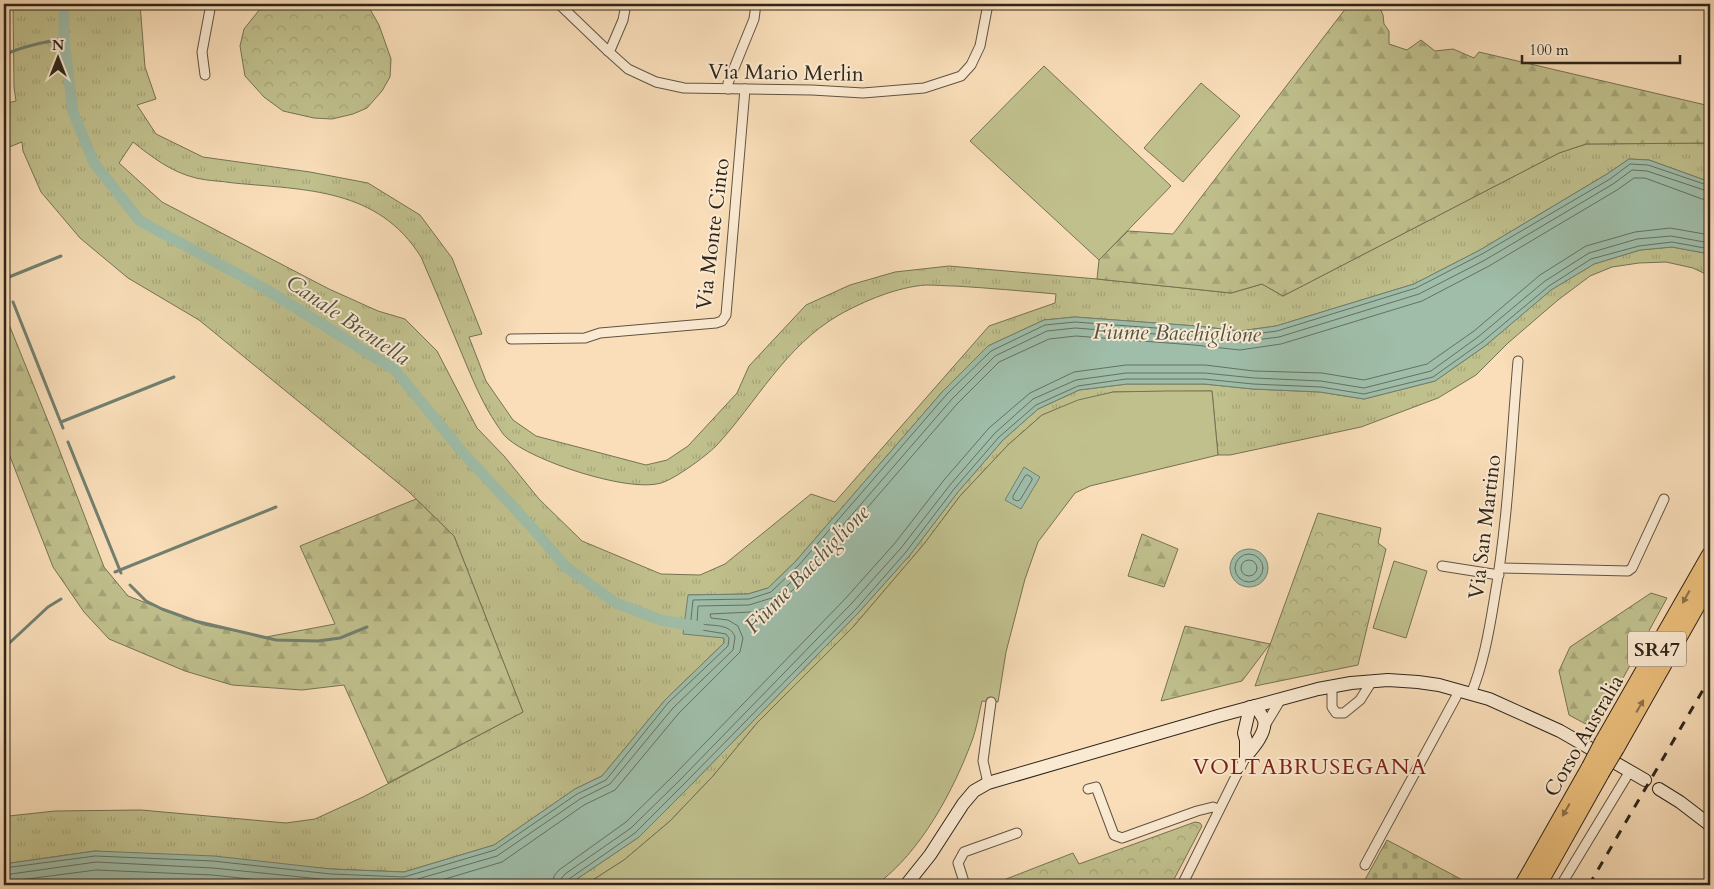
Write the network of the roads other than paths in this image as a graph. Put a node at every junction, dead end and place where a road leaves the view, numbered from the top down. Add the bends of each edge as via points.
1 (211, 4) edge
2 (559, 4) edge
3 (626, 4) edge
4 (756, 4) edge
5 (988, 4) edge
6 (608, 51) junction
7 (204, 75) dead end
8 (728, 89) junction
9 (745, 89) junction
10 (511, 339) dead end
11 (1518, 361) dead end
12 (1664, 499) dead end
13 (1710, 555) edge
14 (1442, 566) dead end
15 (1499, 571) junction
16 (1710, 582) edge
17 (1372, 681) junction
18 (1332, 686) junction
19 (1458, 690) junction
20 (1471, 694) junction
21 (1281, 699) junction
22 (991, 702) dead end
23 (1253, 707) junction
24 (1218, 716) junction
25 (1263, 728) junction
26 (1244, 733) junction
27 (1610, 745) junction
28 (1246, 756) junction
29 (1596, 770) junction
30 (1630, 771) junction
31 (1645, 780) dead end
32 (988, 783) junction
33 (1088, 789) dead end
34 (1659, 789) dead end
35 (1219, 810) junction
36 (1710, 825) edge
37 (1017, 833) dead end
38 (1365, 864) dead end
39 (906, 885) edge
40 (965, 885) edge
41 (1182, 885) edge
42 (1523, 885) edge
43 (1538, 885) edge
44 (1561, 885) edge

1 - 7 street via 202,52
2 - 6 street, Via Mario Merlin
3 - 6 street via 623,20
4 - 8 street via 754,19
5 - 9 street, Via Mario Merlin via 980,46 971,65 961,76 924,88 863,93
6 - 8 street, Via Mario Merlin via 628,69 656,82 684,88
8 - 9 street, Via Mario Merlin
9 - 10 street, Via Monte Cinto via 726,315 722,321 600,333 585,338
11 - 15 street, Via San Martino via 1508,502
12 - 15 street via 1628,571
13 -> 27 highway, Corso Australia / SR47
14 - 15 street
15 - 20 street, Via San Martino via 1489,631
27 -> 16 highway, Corso Australia / SR47
17 - 18 street
17 - 18 street via 1360,700 1344,714 1336,713 1332,707
17 - 19 street via 1418,682
18 - 21 street
19 - 20 street
19 - 38 street
20 - 30 street via 1540,721
21 - 23 street
21 - 25 street
22 - 32 street via 984,761
23 - 24 street
23 - 25 street via 1264,720
23 - 26 street
24 - 26 street via 1231,721
24 - 32 street
25 - 28 street via 1256,745
26 - 28 street
27 - 29 highway, Corso Australia / SR47, bridge
28 - 35 street
29 -> 42 highway, Corso Australia / SR47
29 - 43 highway, Corso Australia / SR47
30 - 31 street
30 - 44 street
32 - 39 street via 974,791 963,804 930,856
33 - 35 street via 1096,787 1114,835 1122,838 1197,810 1213,807
34 - 36 street
35 - 41 street
37 - 40 street via 964,852 958,863

